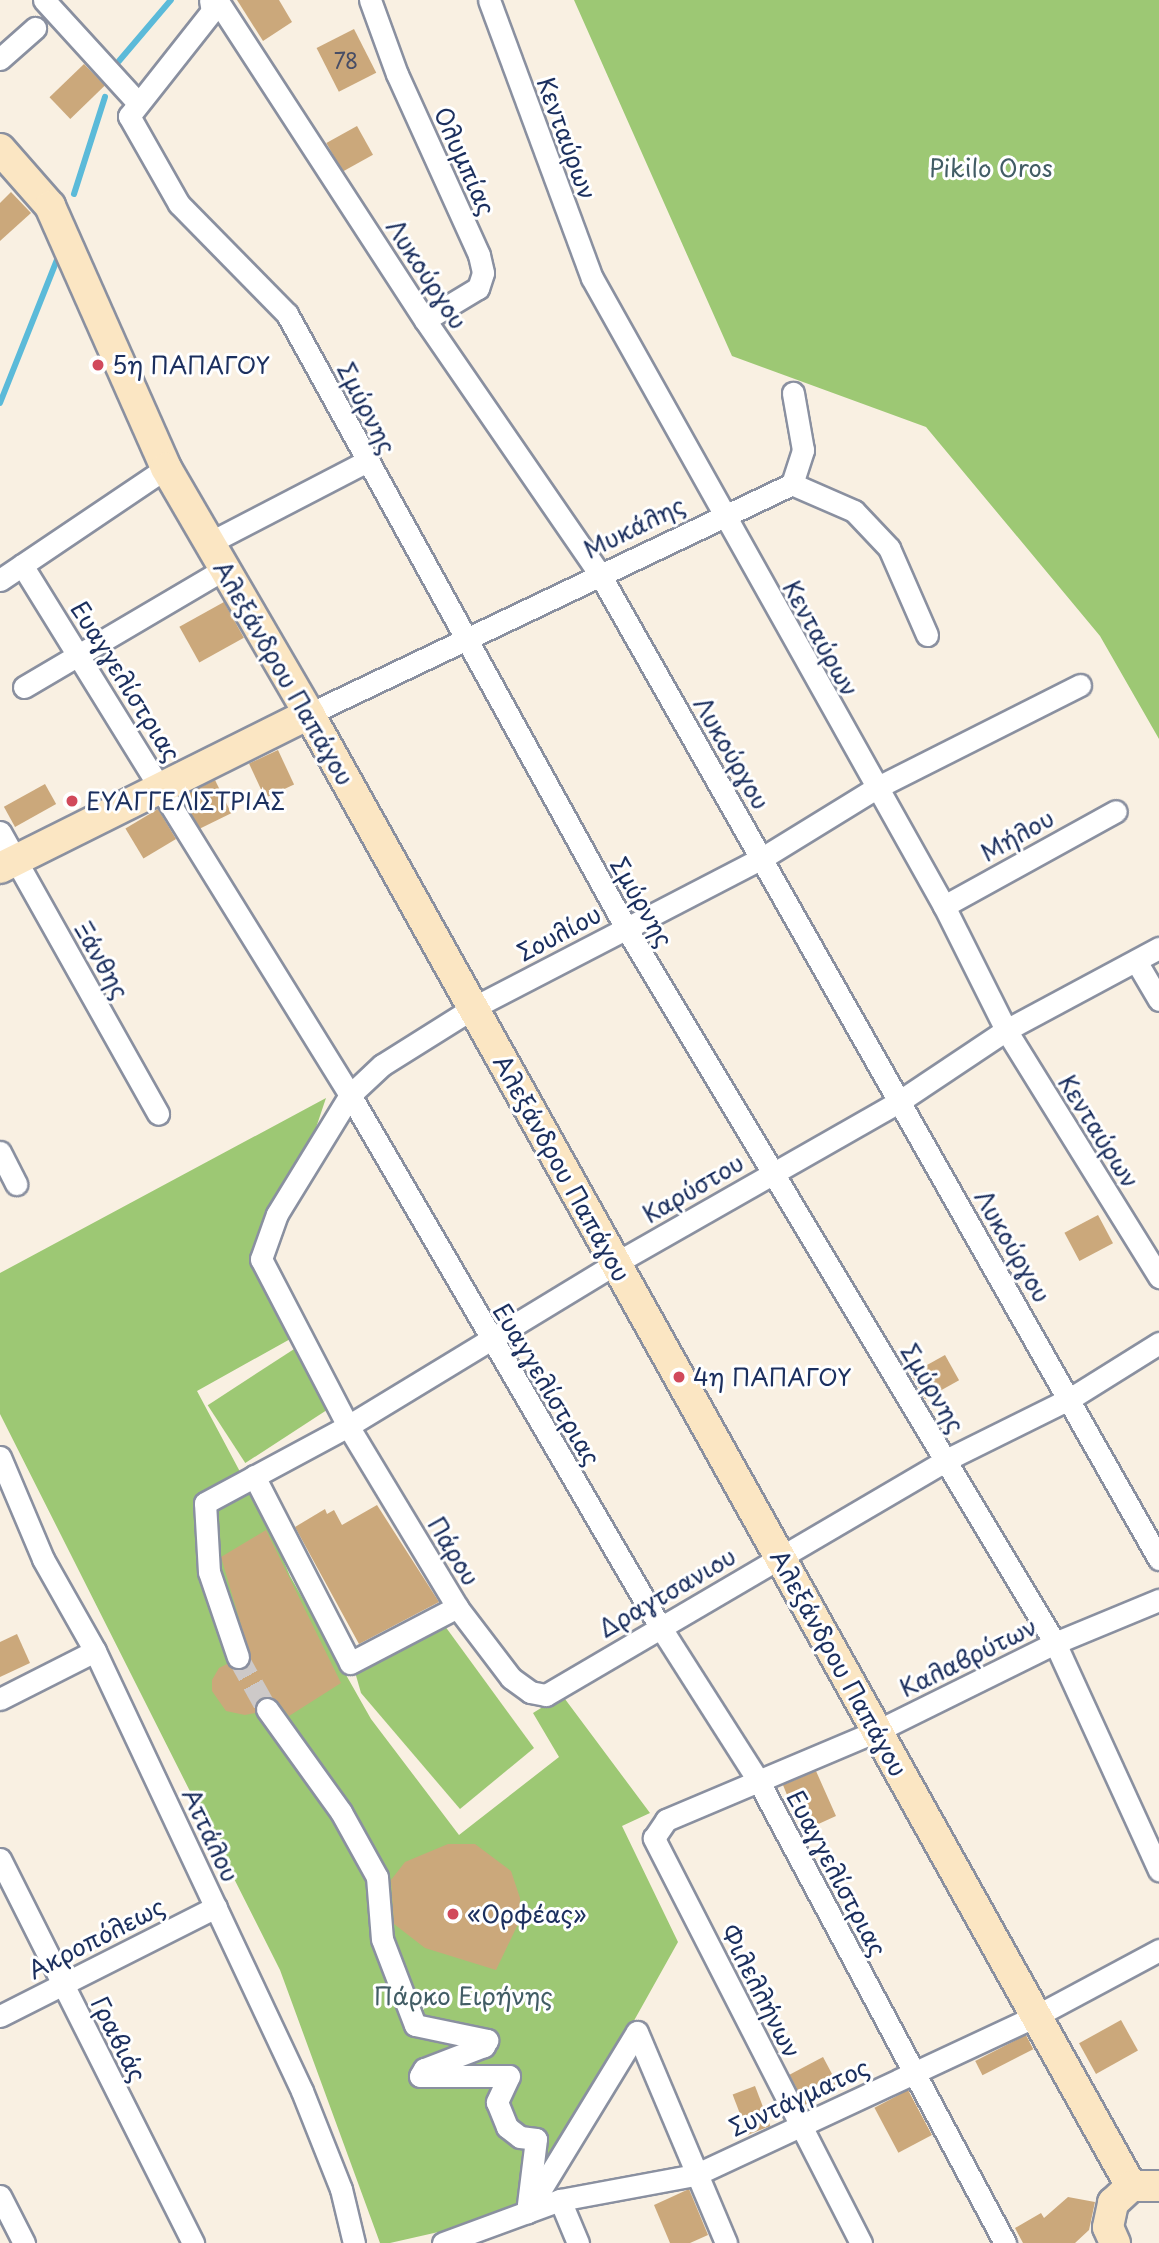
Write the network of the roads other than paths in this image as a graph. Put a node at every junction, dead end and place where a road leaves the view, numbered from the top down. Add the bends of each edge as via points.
1 (44, 0) edge
2 (210, 0) edge
3 (217, 0) edge
4 (370, 0) edge
5 (489, 0) edge
6 (35, 28) dead end
7 (0, 59) edge
8 (137, 102) junction
9 (0, 149) edge
10 (425, 320) junction
11 (793, 393) dead end
12 (365, 462) junction
13 (166, 468) junction
14 (792, 484) junction
15 (722, 515) junction
16 (216, 556) junction
17 (22, 565) junction
18 (599, 573) junction
19 (0, 580) edge
20 (927, 635) dead end
21 (463, 639) junction
22 (78, 654) junction
23 (1080, 685) dead end
24 (24, 687) dead end
25 (309, 714) junction
26 (161, 787) junction
27 (876, 788) junction
28 (1116, 811) dead end
29 (0, 832) edge
30 (762, 858) junction
31 (8, 864) edge
32 (944, 906) junction
33 (626, 928) junction
34 (1159, 948) edge
35 (1136, 961) junction
36 (1159, 1000) edge
37 (473, 1008) junction
38 (1006, 1030) junction
39 (350, 1095) junction
40 (900, 1101) junction
41 (158, 1114) dead end
42 (0, 1152) edge
43 (773, 1172) junction
44 (16, 1184) dead end
45 (616, 1264) junction
46 (1159, 1277) edge
47 (491, 1341) junction
48 (1159, 1343) edge
49 (1071, 1398) junction
50 (348, 1426) junction
51 (0, 1457) edge
52 (946, 1460) junction
53 (254, 1476) junction
54 (780, 1558) junction
55 (1159, 1559) edge
56 (1159, 1600) edge
57 (457, 1607) junction
58 (659, 1625) junction
59 (1055, 1643) junction
60 (95, 1651) junction
61 (237, 1657) tunnel mouth
62 (530, 1692) joint
63 (0, 1699) edge
64 (267, 1709) tunnel mouth
65 (877, 1731) junction
66 (759, 1782) junction
67 (654, 1838) joint
68 (0, 1858) edge
69 (1159, 1870) edge
70 (216, 1907) junction
71 (1159, 1950) edge
72 (62, 1984) junction
73 (0, 2016) edge
74 (1036, 2016) junction
75 (914, 2073) junction
76 (799, 2123) junction
77 (695, 2175) junction
78 (1145, 2186) edge
79 (0, 2196) edge
80 (560, 2200) junction
81 (527, 2212) junction
82 (1110, 2242) edge
83 (24, 2243) edge
84 (193, 2243) edge
85 (354, 2243) edge
86 (443, 2243) edge
87 (579, 2243) edge
88 (726, 2243) edge
89 (861, 2243) edge
90 (1005, 2243) edge

1 - 8 street
2 - 8 street via 212,11
3 - 10 street, Λυκούργου
4 - 10 street, Ολυμπίας via 483,273 478,288
5 - 15 street, Κενταύρων via 592,278
6 - 7 street
8 - 12 street, Σμύρνης via 128,116 179,204 287,314
9 - 13 street, Αλεξάνδρου Παπάγου via 50,206
10 - 18 street, Λυκούργου
11 - 14 street via 803,450
12 - 16 street
12 - 21 street, Σμύρνης
13 - 16 street, Αλεξάνδρου Παπάγου
13 - 17 street
14 - 15 street, Μυκάλης
14 - 20 street via 854,511 890,548
15 - 18 street, Μυκάλης
15 - 27 street, Κενταύρων
16 - 22 street
16 - 25 street, Αλεξάνδρου Παπάγου
17 - 19 street
17 - 22 street, Ευαγγελίστριας
18 - 21 street, Μυκάλης
18 - 30 street, Λυκούργου
21 - 25 street, Μυκάλης
21 - 33 street, Σμύρνης
22 - 24 street
22 - 26 street, Ευαγγελίστριας
23 - 27 street, Σουλίου
25 - 26 street
25 - 37 street, Αλεξάνδρου Παπάγου
26 - 31 street
26 - 39 street, Ευαγγελίστριας
27 - 30 street, Σουλίου
27 - 32 street, Κενταύρων
28 - 32 street, Μήλου
29 - 31 street, Ξάνθης
30 - 33 street, Σουλίου
30 - 40 street, Λυκούργου
31 - 41 street, Ξάνθης
32 - 38 street, Κενταύρων
33 - 37 street, Σουλίου
33 - 43 street, Σμύρνης
34 - 35 street, Καρύστου
35 - 36 street
35 - 38 street, Καρύστου
37 - 39 street, Σουλίου via 382,1065
37 - 45 street, Αλεξάνδρου Παπάγου
38 - 40 street, Καρύστου
38 - 46 street, Κενταύρων
39 - 47 street, Ευαγγελίστριας
39 - 50 street, Σουλίου via 277,1214 261,1259
40 - 43 street, Καρύστου
40 - 49 street, Λυκούργου
42 - 44 street
43 - 45 street, Καρύστου
43 - 52 street, Σμύρνης
45 - 47 street, Καρύστου
45 - 54 street, Αλεξάνδρου Παπάγου
47 - 50 street, Καρύστου
47 - 58 street, Ευαγγελίστριας
48 - 49 street, Δραγτσανιου
49 - 52 street, Δραγτσανιου
49 - 55 street, Λυκούργου
50 - 53 street, Καρύστου
50 - 57 street, Πάρου
51 - 60 street, Αττάλου via 43,1559
52 - 54 street, Δραγτσανιου
52 - 59 street, Σμύρνης
53 - 57 street via 350,1663
53 - 61 street, Καρύστου via 205,1503 209,1572
54 - 58 street, Δραγτσανιου
54 - 65 street, Αλεξάνδρου Παπάγου
56 - 59 street, Καλαβρύτων
57 - 62 street, Πάρου via 491,1655
58 - 62 street, Δραγτσανιου via 555,1690 545,1695
58 - 66 street, Ευαγγελίστριας
59 - 65 street, Καλαβρύτων
59 - 69 street, Σμύρνης
60 - 63 street
60 - 70 street, Αττάλου
64 - 81 street via 341,1812 377,1877 382,1939 415,2025 487,2040 484,2046 424,2069 420,2076 509,2076 497,2102 507,2127 520,2137 536,2139
65 - 66 street, Καλαβρύτων
65 - 74 street, Αλεξάνδρου Παπάγου
66 - 67 street, Καλαβρύτων via 666,1820
66 - 75 street, Ευαγγελίστριας
67 - 76 street, Φιλελλήνων
68 - 72 street, Γραβιάς
70 - 72 street, Ακροπόλεως
70 - 85 street, Αττάλου via 302,2091 341,2189
71 - 74 street, Συντάγματος
72 - 73 street, Ακροπόλεως
72 - 84 street, Γραβιάς
74 - 75 street, Συντάγματος
74 - 78 street, Αλεξάνδρου Παπάγου
75 - 76 street, Συντάγματος
75 - 90 street, Ευαγγελίστριας
76 - 77 street, Συντάγματος
76 - 89 street, Φιλελλήνων
77 - 80 street, Συντάγματος
77 - 81 street via 637,2032
77 - 88 street
78 - 82 street, Αλεξάνδρου Παπάγου via 1113,2203 1108,2215
79 - 83 street
80 - 81 street, Συντάγματος
80 - 87 street
81 - 86 street, Συντάγματος

